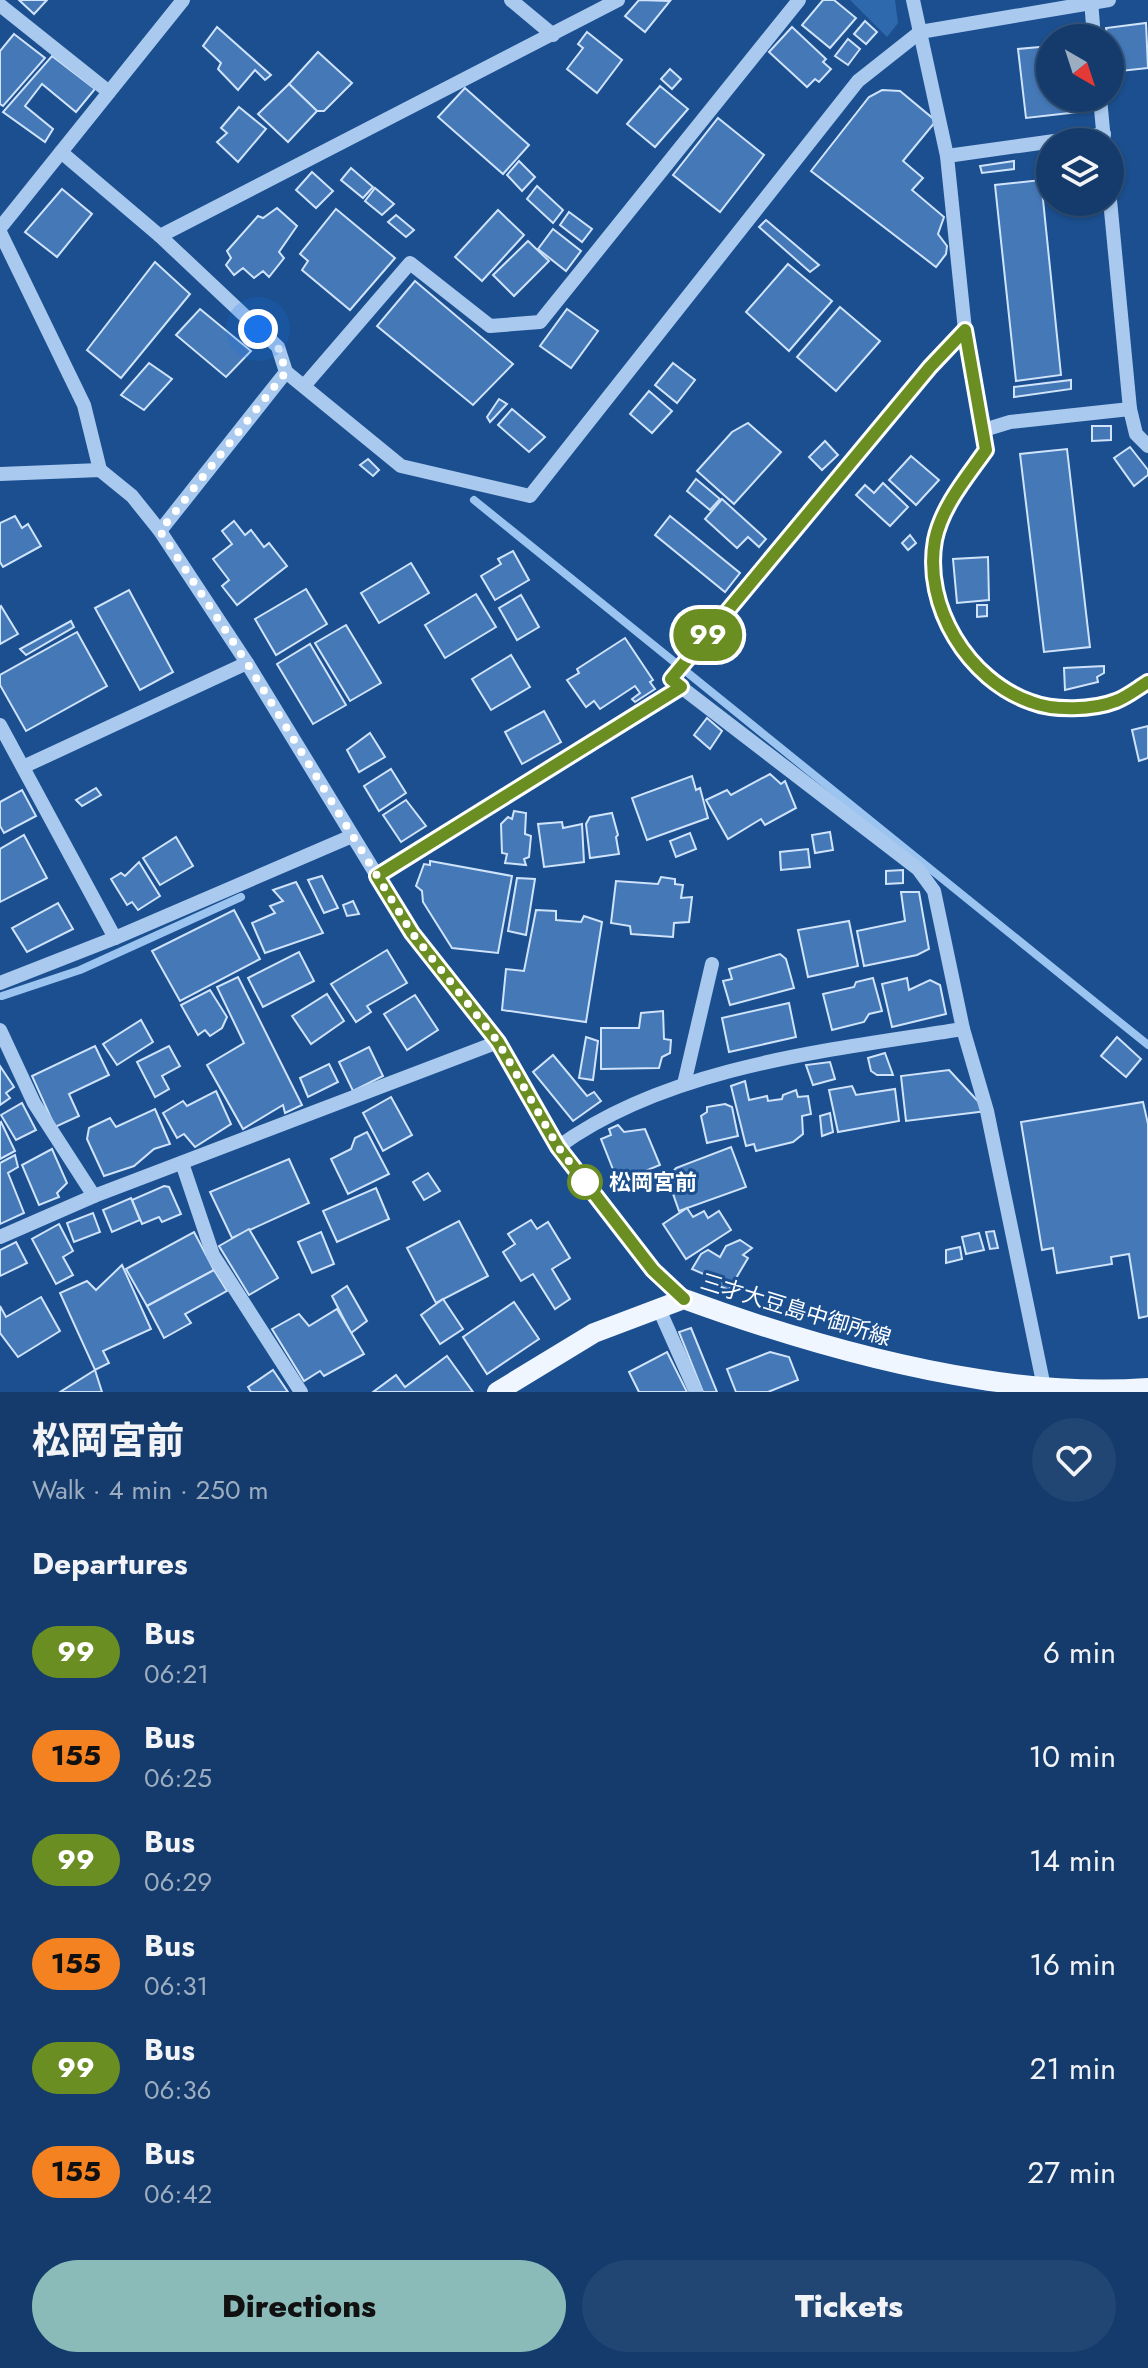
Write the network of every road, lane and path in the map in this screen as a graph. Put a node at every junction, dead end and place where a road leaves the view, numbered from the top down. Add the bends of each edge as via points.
1 (183, 0) edge
2 (511, 0) edge
3 (618, 0) edge
4 (799, 0) edge
5 (913, 0) edge
6 (1109, 0) edge
7 (1091, 2) edge
8 (0, 5) edge
9 (1093, 24) edge
10 (920, 32) junction
11 (553, 35) junction
12 (109, 92) junction
13 (1036, 146) edge
14 (61, 152) junction
15 (947, 156) junction
16 (1112, 216) edge
17 (0, 230) edge
18 (160, 236) junction
19 (965, 330) junction
20 (286, 372) junction
21 (304, 386) junction
22 (1130, 409) junction
23 (984, 430) junction
24 (1148, 446) edge
25 (100, 470) junction
26 (0, 474) edge
27 (160, 531) junction
28 (247, 663) junction
29 (1148, 682) edge
30 (681, 687) junction
31 (0, 725) edge
32 (25, 766) junction
33 (352, 836) junction
34 (377, 876) junction
35 (115, 938) junction
36 (712, 964) dead end
37 (0, 983) edge
38 (963, 1029) junction
39 (0, 1030) edge
40 (498, 1042) junction
41 (684, 1084) junction
42 (558, 1147) junction
43 (182, 1163) junction
44 (94, 1196) junction
45 (0, 1237) edge
46 (684, 1299) junction
47 (659, 1309) junction
48 (1148, 1388) edge
49 (1045, 1391) edge
50 (301, 1392) edge
51 (497, 1392) edge
52 (696, 1392) edge

1 - 12 street
2 - 11 street
3 - 11 street
4 - 21 street via 540,322 490,326 410,263
5 - 10 street
6 - 7 street
7 - 9 street
7 - 10 street
8 - 12 street
10 - 15 street
10 - 21 street via 858,81 530,496 401,466
11 - 18 street
12 - 14 street
13 - 15 street
14 - 17 street
14 - 18 street
15 - 19 street
16 - 22 street
17 - 25 street via 84,405
18 - 20 street via 278,347
19 - 23 street
19 - 30 street via 671,679
20 - 21 street
20 - 27 street
22 - 23 street via 1010,422
22 - 24 street via 1136,434
23 - 29 street via 986,450 949,504 935,541 942,615 965,654 1031,703 1075,708 1116,701
25 - 26 street
25 - 27 street via 132,496
27 - 28 street
28 - 32 street
28 - 33 street
30 - 34 street
30 - 38 street via 918,869 934,891
31 - 32 street
32 - 35 street
33 - 34 street
33 - 35 street
34 - 40 street via 412,933
35 - 37 street
36 - 41 street
38 - 41 street via 834,1049
38 - 49 street via 987,1111
39 - 44 street via 34,1103
40 - 42 street
40 - 43 street
41 - 42 street via 591,1123
42 - 46 street via 653,1270
43 - 44 street
43 - 50 street via 213,1255
44 - 45 street
46 - 47 main road, 三才大豆島中御所線
46 - 49 main road, 三才大豆島中御所線 via 779,1334 903,1367
47 - 51 main road, 三才大豆島中御所線 via 594,1333
47 - 52 street
48 - 49 main road, 三才大豆島中御所線

